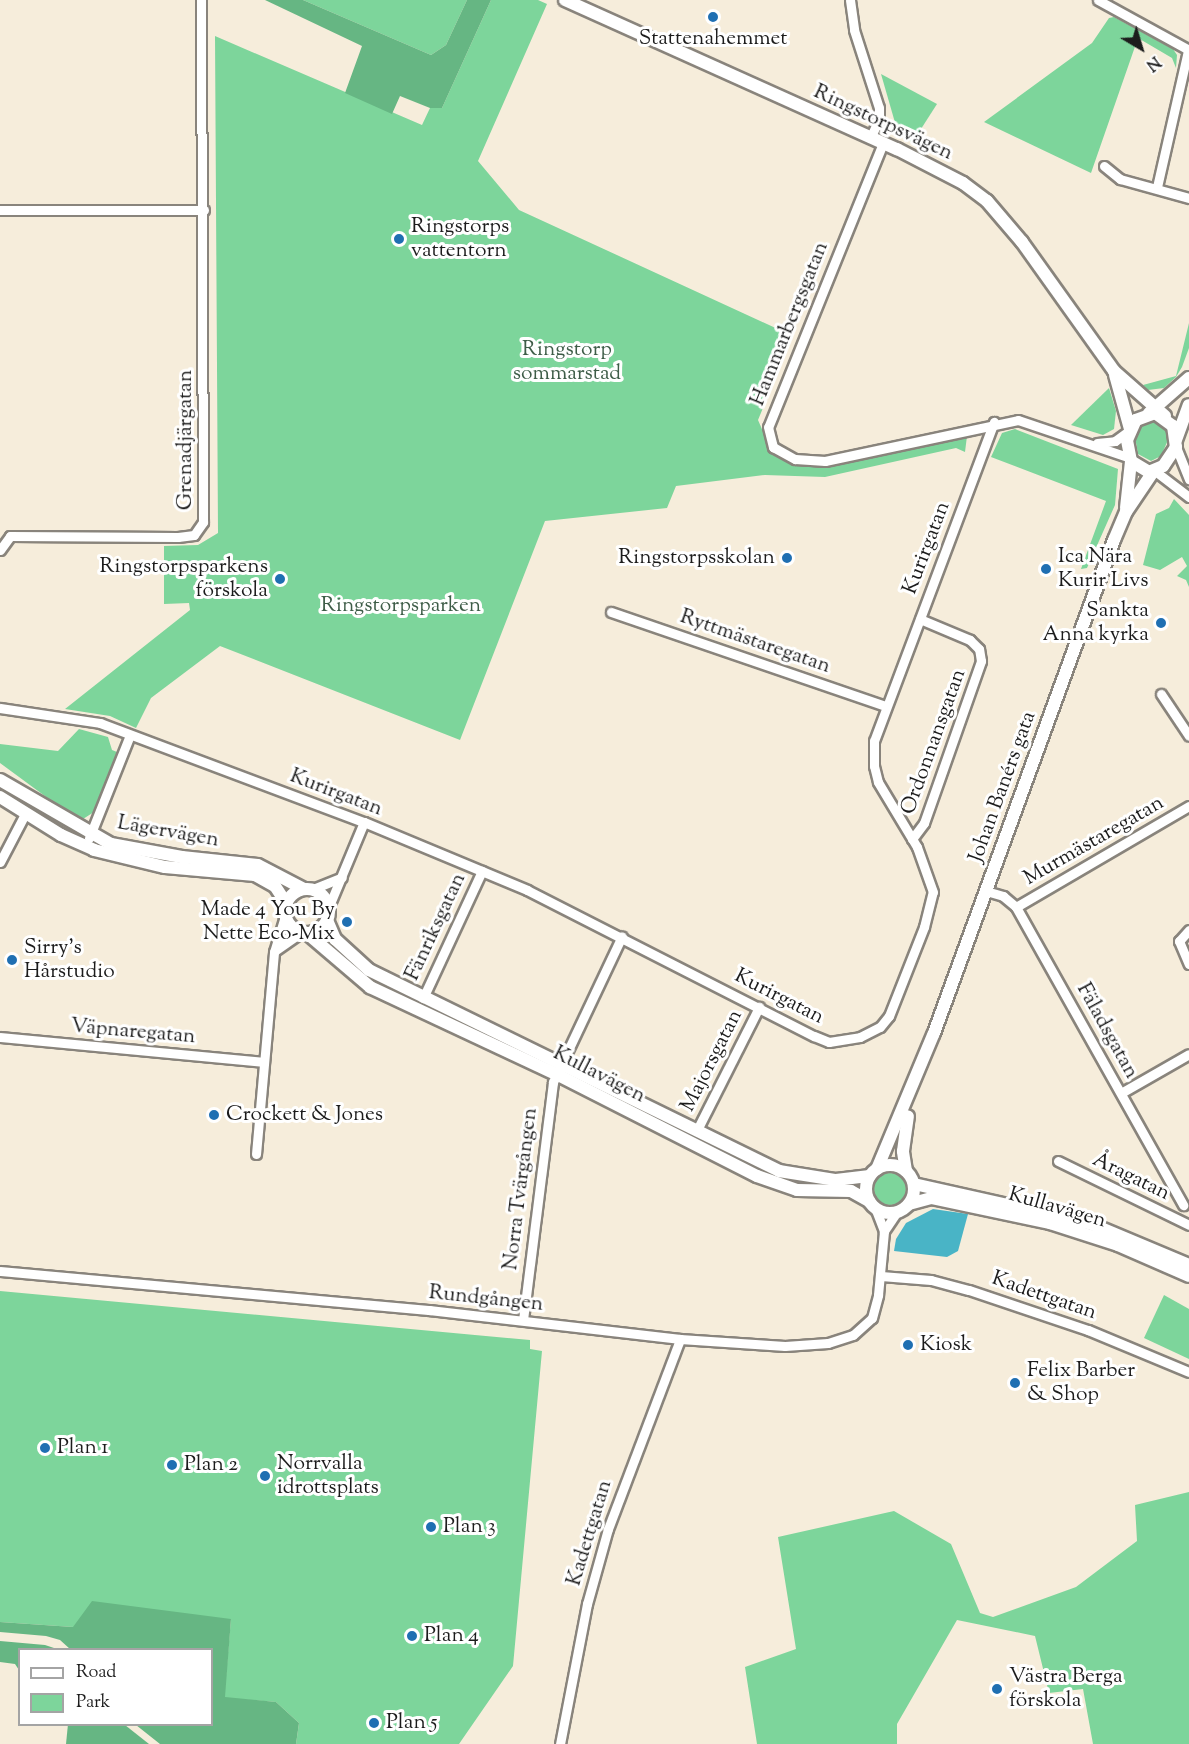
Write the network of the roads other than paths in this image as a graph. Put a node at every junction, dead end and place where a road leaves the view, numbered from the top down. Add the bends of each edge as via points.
1 (201, 0) edge
2 (565, 0) edge
3 (849, 0) edge
4 (1098, 0) edge
5 (1188, 50) edge
6 (870, 138) junction
7 (883, 143) junction
8 (1104, 166) dead end
9 (1157, 188) junction
10 (1189, 198) edge
11 (0, 210) edge
12 (204, 210) junction
13 (1114, 371) junction
14 (1189, 378) edge
15 (1168, 397) junction
16 (1141, 398) junction
17 (1189, 405) edge
18 (1151, 411) junction
19 (994, 422) junction
20 (1129, 430) junction
21 (1091, 443) junction
22 (1176, 444) junction
23 (1131, 459) junction
24 (1154, 471) junction
25 (1189, 480) edge
26 (1189, 496) edge
27 (1126, 512) junction
28 (0, 550) edge
29 (611, 612) dead end
30 (920, 619) junction
31 (1161, 694) dead end
32 (886, 706) junction
33 (0, 708) edge
34 (130, 735) junction
35 (1189, 736) edge
36 (0, 780) edge
37 (0, 797) edge
38 (1189, 806) edge
39 (26, 812) junction
40 (364, 822) junction
41 (91, 834) junction
42 (912, 839) junction
43 (85, 847) junction
44 (0, 862) edge
45 (482, 871) junction
46 (342, 877) junction
47 (308, 889) junction
48 (986, 891) junction
49 (329, 906) junction
50 (1017, 907) junction
51 (285, 909) junction
52 (327, 920) junction
53 (1189, 930) edge
54 (304, 933) junction
55 (622, 936) junction
56 (331, 942) junction
57 (274, 952) junction
58 (1189, 964) edge
59 (423, 998) junction
60 (759, 1007) junction
61 (0, 1037) edge
62 (1189, 1054) edge
63 (263, 1062) junction
64 (558, 1069) junction
65 (918, 1075) junction
66 (1121, 1093) junction
67 (697, 1130) junction
68 (256, 1154) dead end
69 (1058, 1161) dead end
70 (906, 1171) junction
71 (874, 1172) junction
72 (914, 1184) junction
73 (1186, 1203) edge
74 (872, 1204) junction
75 (909, 1204) junction
76 (897, 1212) junction
77 (1178, 1220) junction
78 (1189, 1225) edge
79 (884, 1231) junction
80 (1189, 1265) edge
81 (0, 1271) edge
82 (881, 1276) junction
83 (1189, 1276) edge
84 (523, 1320) junction
85 (680, 1339) junction
86 (1189, 1372) edge
87 (560, 1744) edge

1 - 12 street, Grenadjärgatan
2 - 6 street, Ringstorpsvägen
3 - 6 street via 854,30 879,108
4 - 5 street
5 - 9 street
6 - 7 street, Ringstorpsvägen
7 - 13 street, Ringstorpsvägen via 953,176 987,201 1061,293
7 - 19 street, Hammarbergsgatan via 768,427 769,442 788,457 825,461
8 - 9 street via 1120,179
9 - 10 street
11 - 12 street
12 - 28 street, Grenadjärgatan via 201,527 194,535 178,537 10,536
13 - 16 street, Ringstorpsvägen
13 - 20 street, Ringstorpsvägen
14 - 15 street
15 - 16 street
15 - 18 street
16 - 18 street, Ringstorpsvägen
17 - 22 street
18 - 20 street
18 - 22 street via 1165,416 1174,429
19 - 21 street, Hammarbergsgatan via 1028,421
19 - 30 street, Kurirgatan
20 - 21 street, Hammarbergsgatan via 1115,441
20 - 23 street
21 - 23 street, Hammarbergsgatan
22 - 24 street via 1167,462
22 - 25 street
23 - 24 street
23 - 27 street, Johan Banérs gata
24 - 26 street
24 - 27 street, Johan Banérs gata
27 - 48 street, Johan Banérs gata
29 - 32 street, Ryttmästaregatan
30 - 32 street, Kurirgatan
30 - 42 street, Ordonnansgatan via 970,640 981,661 924,824
31 - 35 street
32 - 42 street, Kurirgatan via 874,741 873,766 884,794
33 - 34 street via 100,723
34 - 40 street, Kurirgatan
34 - 41 street
36 - 41 street, Lägervägen
37 - 39 street, Lägervägen
38 - 50 street, Murmästaregatan
39 - 43 street, Lägervägen
39 - 44 street
40 - 45 street, Kurirgatan
40 - 46 street
41 - 43 street
41 - 47 street, Lägervägen via 127,849 258,865
42 - 60 street, Kurirgatan via 928,870 932,900 884,1023 861,1037 830,1042
43 - 51 street, Lägervägen via 165,867 255,875 275,886
45 - 55 street, Kurirgatan
45 - 59 street, Fänriksgatan
46 - 47 street
46 - 49 street
47 - 49 street via 323,896
47 - 51 street via 293,894
48 - 50 street via 1003,896
48 - 65 street, Johan Banérs gata
49 - 52 street
50 - 66 street, Fäladsgatan
51 - 54 street via 293,929
51 - 57 street
52 - 54 street via 320,929
52 - 56 street
53 - 58 street via 1179,941
54 - 56 street
54 - 57 street via 282,942
55 - 60 street, Kurirgatan
55 - 64 street, Norra Tvärgången
56 - 59 street, Kullavägen via 369,970
56 - 64 street, Kullavägen via 370,987
57 - 63 street
59 - 64 street, Kullavägen
60 - 67 street, Majorsgatan
61 - 63 street, Väpnaregatan
62 - 66 street
63 - 68 street
64 - 67 street, Kullavägen
64 - 74 street, Kullavägen via 778,1186 851,1191
64 - 84 street, Norra Tvärgången
65 - 70 street, Johan Banérs gata via 904,1135
65 - 71 street, Johan Banérs gata
66 - 73 street, Fäladsgatan
67 - 71 street, Kullavägen via 779,1171 836,1180
69 - 77 street, Åragatan
70 - 71 street via 897,1166
70 - 72 street
71 - 74 street via 866,1188
72 - 75 street
72 - 80 street, Kullavägen via 1089,1224
73 - 77 street
74 - 76 street
74 - 79 street, Rundgången
75 - 76 street
75 - 83 street, Kullavägen via 931,1198 1050,1223 1118,1245
76 - 79 street
77 - 78 street, Åragatan
79 - 82 street, Rundgången
81 - 84 street, Rundgången
82 - 85 street, Rundgången via 872,1318 842,1341 785,1346
82 - 86 street, Kadettgatan via 932,1280 969,1290 1088,1330
84 - 85 street, Rundgången
85 - 87 street, Kadettgatan via 608,1529 587,1604

